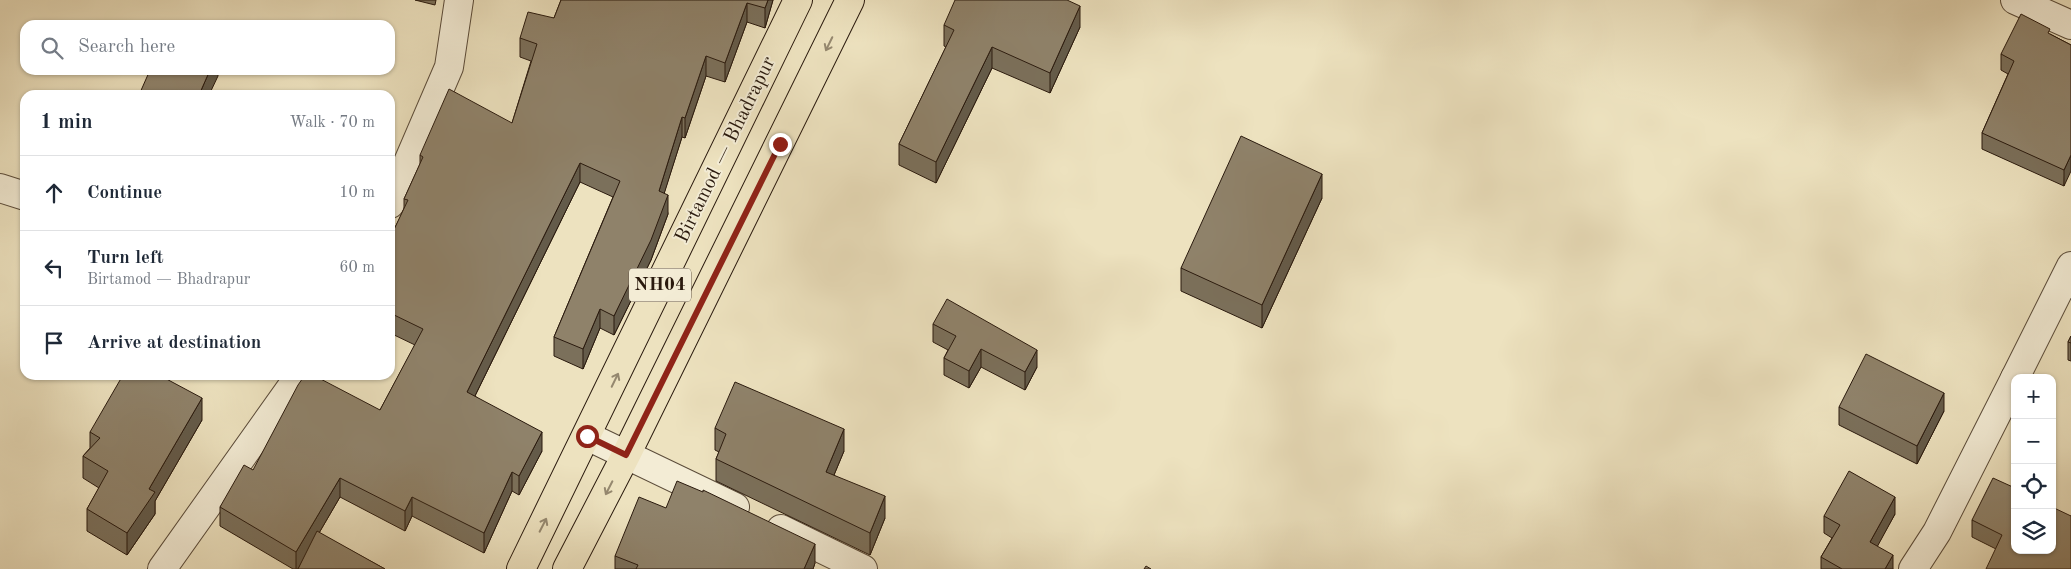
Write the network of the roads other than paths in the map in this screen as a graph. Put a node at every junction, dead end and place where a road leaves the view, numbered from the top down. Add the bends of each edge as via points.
1 (459, 0) edge
2 (798, 0) edge
3 (850, 0) edge
4 (2015, 0) edge
5 (2071, 25) edge
6 (0, 188) edge
7 (395, 192) edge
8 (20, 194) edge
9 (2071, 266) edge
10 (2017, 374) edge
11 (296, 380) edge
12 (2011, 386) edge
13 (587, 436) junction
14 (626, 455) junction
15 (162, 569) edge
16 (521, 569) edge
17 (567, 569) edge
18 (862, 569) edge
19 (1913, 569) edge

1 - 7 street via 449,67
13 -> 2 main road, Birtamod — Bhadrapur / NH04
3 -> 14 main road, NH04
4 - 5 street
6 - 8 street
9 - 10 street
11 - 15 street
12 - 19 street via 1937,532
13 - 14 street
16 -> 13 main road, Birtamod — Bhadrapur / NH04
14 -> 17 main road, NH04
14 - 18 street

